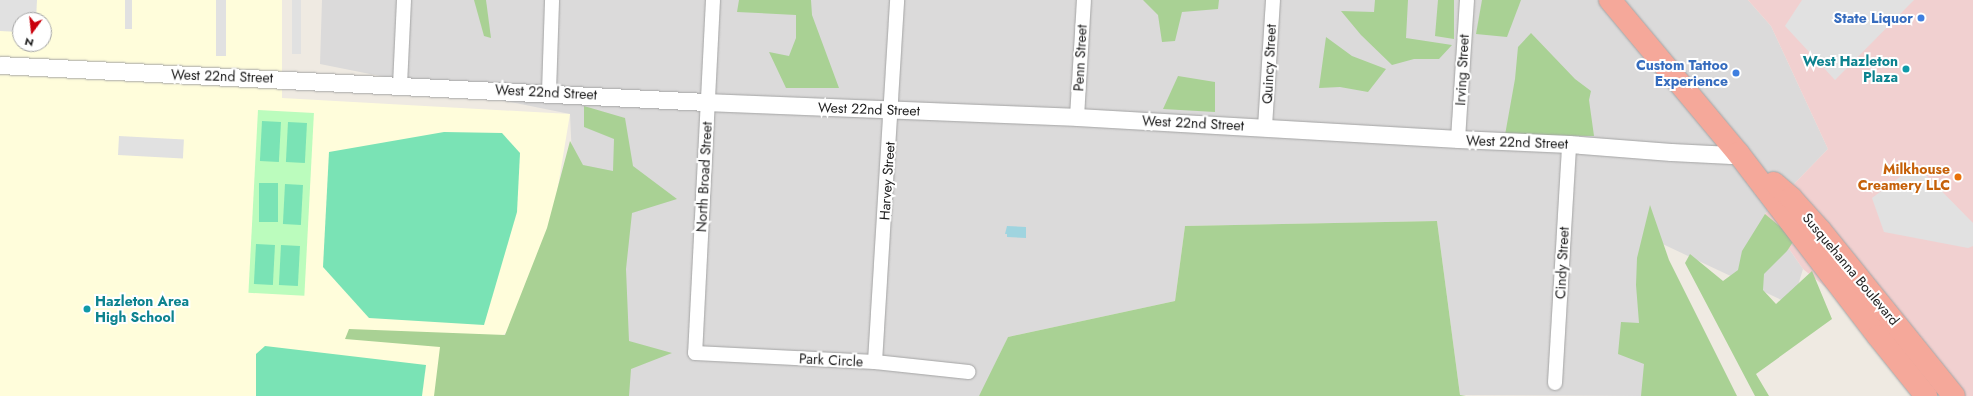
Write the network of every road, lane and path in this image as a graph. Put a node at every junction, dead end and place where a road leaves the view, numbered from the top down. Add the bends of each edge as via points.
1 (404, 0) edge
2 (552, 0) edge
3 (713, 0) edge
4 (897, 0) edge
5 (1084, 0) edge
6 (1273, 0) edge
7 (1467, 0) edge
8 (1610, 0) edge
9 (0, 65) edge
10 (400, 85) junction
11 (549, 92) junction
12 (707, 102) junction
13 (891, 110) junction
14 (1077, 117) junction
15 (1265, 127) junction
16 (1458, 139) junction
17 (1569, 144) junction
18 (1738, 153) junction
19 (695, 353) joint
20 (875, 362) junction
21 (968, 372) dead end
22 (1555, 383) dead end
23 (1926, 396) edge
24 (1954, 396) edge

1 - 10 street
2 - 11 street
3 - 12 street, North Broad Street
4 - 13 street, Harvey Street
5 - 14 street, Penn Street
6 - 15 street, Quincy Street
7 - 16 street, Irving Street
8 - 18 highway, Susquehanna Boulevard
9 - 10 street, West 22nd Street
10 - 11 street, West 22nd Street
11 - 12 street, West 22nd Street
12 - 13 street, West 22nd Street
12 - 19 street, North Broad Street
13 - 14 street, West 22nd Street
13 - 20 street, Harvey Street
14 - 15 street, West 22nd Street
15 - 16 street, West 22nd Street
16 - 17 street, West 22nd Street
17 - 18 street, West 22nd Street via 1671,152 1731,155
17 - 22 street, Cindy Street
18 - 23 highway, Susquehanna Boulevard
18 - 24 highway, Susquehanna Boulevard via 1791,198 1820,230
19 - 20 street, Park Circle
20 - 21 street, Park Circle

